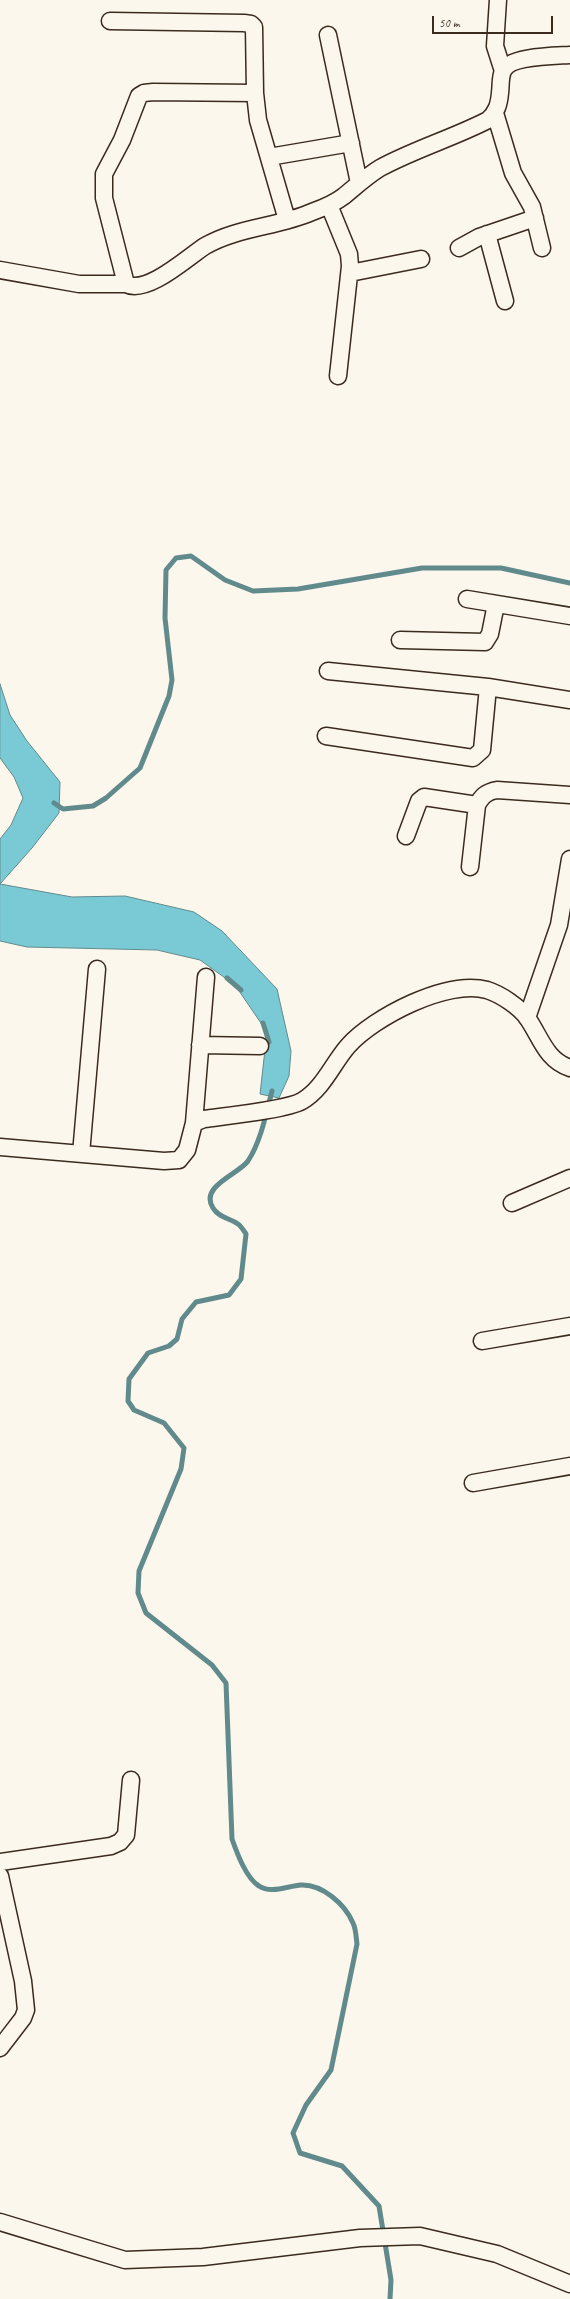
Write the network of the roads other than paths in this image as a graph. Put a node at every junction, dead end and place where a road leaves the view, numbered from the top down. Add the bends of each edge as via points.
1 (498, 0) edge
2 (110, 21) dead end
3 (328, 35) dead end
4 (570, 54) edge
5 (503, 71) junction
6 (255, 93) junction
7 (495, 113) junction
8 (351, 143) junction
9 (269, 157) junction
10 (359, 184) junction
11 (328, 205) junction
12 (535, 218) junction
13 (287, 220) junction
14 (487, 234) junction
15 (459, 248) dead end
16 (542, 248) dead end
17 (422, 259) dead end
18 (0, 270) edge
19 (350, 273) junction
20 (126, 284) junction
21 (504, 302) dead end
22 (338, 376) dead end
23 (467, 599) dead end
24 (496, 604) junction
25 (570, 616) edge
26 (400, 640) dead end
27 (328, 671) dead end
28 (488, 688) junction
29 (570, 700) edge
30 (326, 736) dead end
31 (570, 795) edge
32 (477, 805) junction
33 (406, 836) dead end
34 (570, 859) edge
35 (470, 867) dead end
36 (97, 969) dead end
37 (206, 977) dead end
38 (527, 1018) junction
39 (200, 1045) junction
40 (260, 1046) dead end
41 (570, 1068) edge
42 (194, 1123) junction
43 (0, 1147) edge
44 (80, 1154) junction
45 (570, 1178) edge
46 (512, 1203) dead end
47 (570, 1326) edge
48 (482, 1341) dead end
49 (570, 1466) edge
50 (473, 1483) dead end
51 (131, 1780) dead end
52 (0, 1862) edge
53 (0, 1876) edge
54 (0, 2048) edge
55 (0, 2222) edge
56 (570, 2284) edge

1 - 5 street via 495,46
2 - 6 street via 251,24 254,27
3 - 8 street
4 - 5 street via 517,60
5 - 7 street via 499,105
6 - 9 street via 258,120
6 - 20 street via 144,92 139,96 104,180 104,198
7 - 10 street via 479,125 390,163
7 - 12 street via 513,173 528,197
8 - 9 street
8 - 10 street
9 - 13 street
10 - 11 street
11 - 13 street
11 - 19 street via 349,254
12 - 14 street
12 - 16 street
13 - 20 street via 219,240 205,246 160,277 146,283 130,286
14 - 15 street
14 - 21 street
17 - 19 street
18 - 20 street via 79,284
19 - 22 street
23 - 24 street
24 - 25 street
24 - 26 street via 490,634 485,642
27 - 28 street
28 - 29 street
28 - 30 street via 482,750 473,758
31 - 32 street via 497,790 488,792
32 - 33 street via 424,797 419,801
32 - 35 street
34 - 38 street via 559,924
36 - 44 street
37 - 39 street
38 - 41 street via 550,1056
38 - 42 street via 504,998 486,990 468,988 430,995 407,1005 364,1031 349,1045 316,1090 302,1101
39 - 40 street
39 - 42 street
42 - 44 street via 187,1150 179,1160
43 - 44 street
45 - 46 street
47 - 48 street
49 - 50 street
51 - 52 street via 126,1835 120,1842 112,1846
53 - 54 street via 23,1981 26,2010 23,2018
55 - 56 street via 125,2260 203,2257 360,2238 420,2236 497,2254

